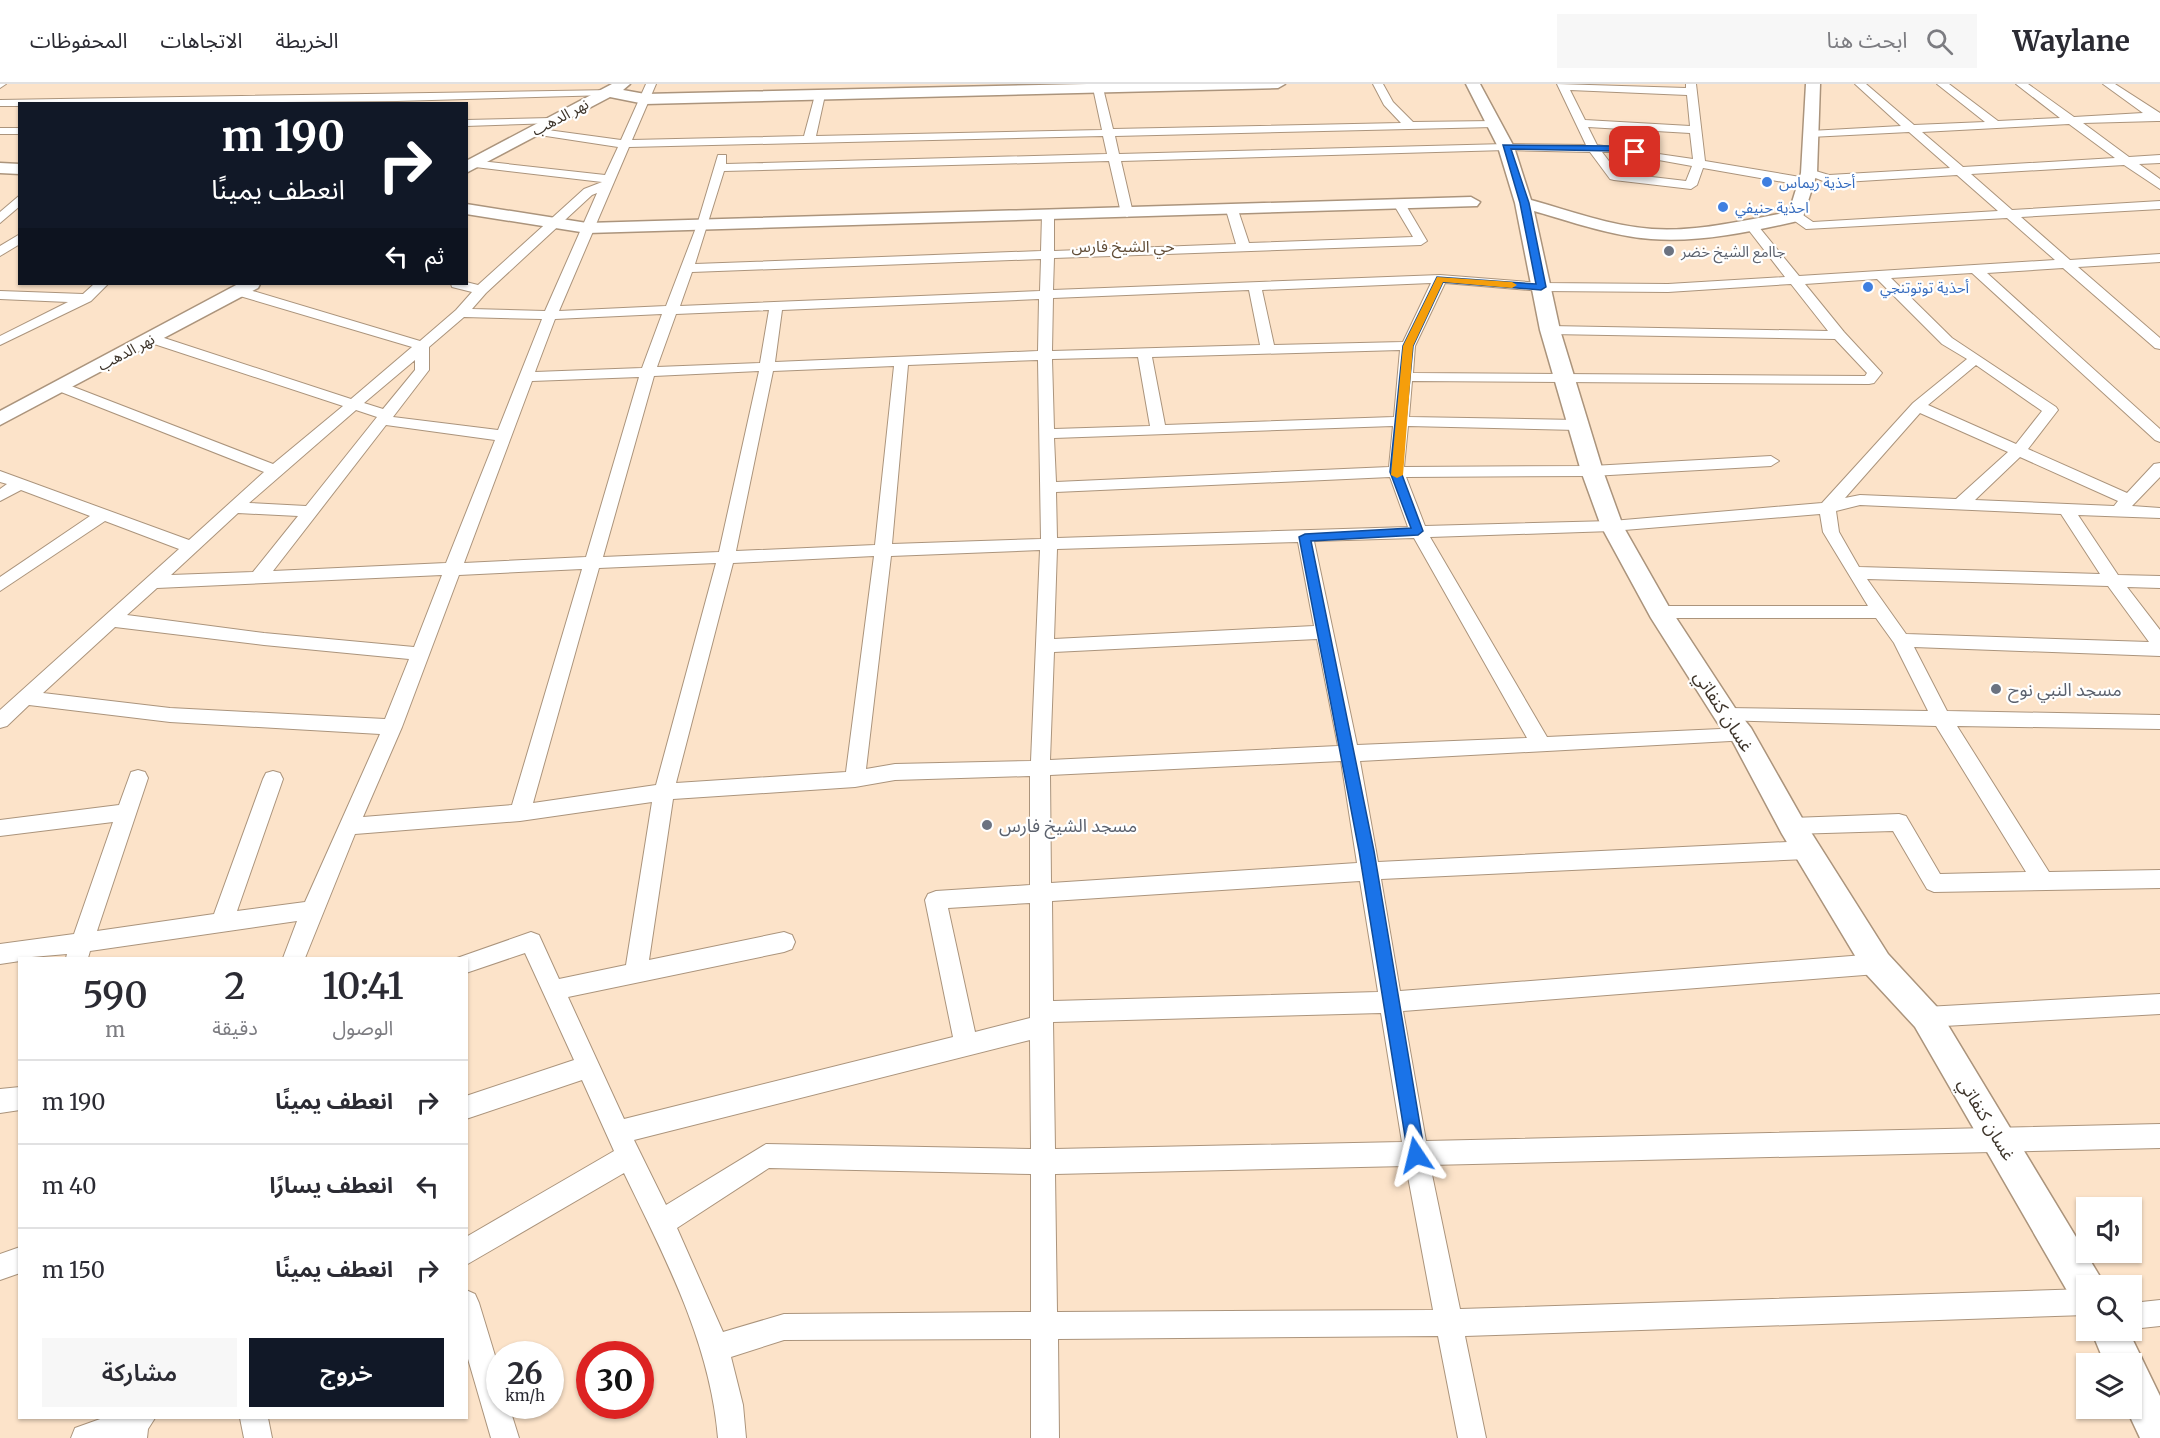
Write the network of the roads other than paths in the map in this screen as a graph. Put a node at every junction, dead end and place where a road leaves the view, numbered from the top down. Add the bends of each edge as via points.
1 (406, 84) edge
2 (1254, 84) edge
3 (1278, 84) edge
4 (1378, 84) edge
5 (1473, 84) edge
6 (1813, 84) edge
7 (1860, 84) edge
8 (1942, 84) edge
9 (2021, 84) edge
10 (2108, 84) edge
11 (1563, 85) edge
12 (987, 87) edge
13 (616, 88) edge
14 (1098, 88) junction
15 (1691, 88) edge
16 (847, 89) edge
17 (206, 90) dead end
18 (648, 91) edge
19 (820, 95) junction
20 (395, 101) edge
21 (194, 102) edge
22 (0, 103) edge
23 (18, 103) edge
24 (2158, 118) edge
25 (553, 121) junction
26 (2073, 122) junction
27 (468, 123) edge
28 (1581, 123) junction
29 (1494, 124) junction
30 (1410, 126) junction
31 (1998, 126) junction
32 (1696, 130) junction
33 (1914, 130) junction
34 (0, 131) edge
35 (18, 131) edge
36 (534, 131) junction
37 (1109, 134) junction
38 (1809, 134) junction
39 (809, 141) junction
40 (725, 143) junction
41 (623, 144) junction
42 (1506, 147) junction
43 (1593, 148) junction
44 (1114, 157) junction
45 (2160, 159) edge
46 (2128, 160) junction
47 (1699, 163) junction
48 (471, 165) edge
49 (0, 168) edge
50 (719, 168) junction
51 (18, 169) edge
52 (1960, 170) junction
53 (1808, 177) junction
54 (606, 183) junction
55 (2160, 185) edge
56 (18, 202) edge
57 (1471, 202) dead end
58 (1524, 203) junction
59 (1400, 205) junction
60 (2160, 205) edge
61 (468, 209) edge
62 (1232, 210) junction
63 (1127, 213) junction
64 (2010, 214) junction
65 (1048, 215) junction
66 (1796, 216) junction
67 (0, 219) edge
68 (555, 222) junction
69 (1750, 224) junction
70 (704, 225) junction
71 (587, 228) junction
72 (0, 237) edge
73 (18, 238) edge
74 (18, 239) edge
75 (1244, 248) junction
76 (0, 252) edge
77 (1048, 255) junction
78 (2160, 258) edge
79 (2068, 264) junction
80 (688, 268) junction
81 (1974, 268) junction
82 (1880, 274) junction
83 (1440, 279) junction
84 (1796, 281) junction
85 (100, 285) edge
86 (461, 285) edge
87 (1255, 286) junction
88 (245, 287) edge
89 (1541, 287) junction
90 (481, 290) junction
91 (1048, 294) junction
92 (0, 295) edge
93 (86, 298) junction
94 (776, 306) junction
95 (671, 310) junction
96 (461, 314) junction
97 (550, 315) junction
98 (1550, 330) junction
99 (1839, 335) junction
100 (150, 338) junction
101 (0, 341) edge
102 (2160, 345) edge
103 (422, 346) junction
104 (1408, 346) junction
105 (1268, 350) junction
106 (1144, 353) junction
107 (1045, 355) junction
108 (1976, 358) junction
109 (901, 363) junction
110 (767, 367) junction
111 (647, 374) junction
112 (526, 377) junction
113 (1407, 377) junction
114 (1563, 377) junction
115 (61, 387) junction
116 (353, 405) junction
117 (1918, 406) junction
118 (384, 418) junction
119 (0, 419) edge
120 (1401, 421) junction
121 (1577, 425) junction
122 (1158, 430) junction
123 (1048, 434) junction
124 (504, 436) junction
125 (2160, 437) edge
126 (2018, 451) junction
127 (1771, 461) dead end
128 (2160, 468) edge
129 (275, 471) junction
130 (1592, 471) junction
131 (1396, 472) junction
132 (0, 476) edge
133 (20, 483) junction
134 (1048, 487) junction
135 (0, 496) edge
136 (1959, 505) junction
137 (2123, 505) junction
138 (234, 508) junction
139 (1827, 508) junction
140 (2067, 510) junction
141 (309, 511) junction
142 (2160, 513) edge
143 (104, 514) junction
144 (1612, 526) junction
145 (1418, 531) junction
146 (1305, 537) junction
147 (1049, 545) junction
148 (191, 547) junction
149 (883, 550) junction
150 (726, 557) junction
151 (594, 563) junction
152 (455, 567) junction
153 (1854, 573) junction
154 (257, 579) junction
155 (2113, 580) junction
156 (153, 582) junction
157 (2160, 582) edge
158 (0, 585) edge
159 (1660, 612) junction
160 (1881, 612) junction
161 (113, 620) junction
162 (1324, 632) junction
163 (1901, 640) junction
164 (2160, 644) edge
165 (1043, 646) junction
166 (2160, 649) edge
167 (421, 654) junction
168 (26, 698) junction
169 (1941, 717) junction
170 (0, 721) edge
171 (2160, 722) edge
172 (1734, 725) junction
173 (392, 727) junction
174 (1541, 744) junction
175 (1348, 752) junction
176 (1040, 768) junction
177 (138, 778) dead end
178 (273, 778) dead end
179 (855, 779) junction
180 (664, 792) junction
181 (126, 813) junction
182 (520, 813) junction
183 (351, 826) junction
184 (1792, 826) junction
185 (0, 828) edge
186 (1807, 850) junction
187 (1370, 871) junction
188 (2160, 879) edge
189 (2043, 881) junction
190 (1042, 891) junction
191 (312, 910) junction
192 (222, 923) junction
193 (784, 942) dead end
194 (79, 950) edge
195 (0, 954) edge
196 (294, 957) edge
197 (468, 962) edge
198 (1877, 964) junction
199 (636, 973) junction
200 (554, 990) junction
201 (1390, 1002) junction
202 (2160, 1004) edge
203 (1926, 1017) junction
204 (1043, 1019) junction
205 (967, 1047) junction
206 (587, 1067) junction
207 (18, 1098) edge
208 (0, 1101) edge
209 (468, 1107) edge
210 (618, 1132) junction
211 (2160, 1136) edge
212 (1999, 1138) junction
213 (1416, 1155) junction
214 (629, 1156) junction
215 (1045, 1162) junction
216 (661, 1222) junction
217 (468, 1251) edge
218 (18, 1261) edge
219 (0, 1267) edge
220 (2078, 1275) edge
221 (2076, 1302) edge
222 (468, 1311) edge
223 (2160, 1313) edge
224 (2142, 1315) edge
225 (1448, 1323) junction
226 (1044, 1325) junction
227 (715, 1348) junction
228 (2142, 1400) edge
229 (254, 1419) edge
230 (136, 1425) edge
231 (85, 1438) edge
232 (258, 1438) edge
233 (505, 1438) edge
234 (732, 1438) edge
235 (1045, 1438) edge
236 (1472, 1438) edge
237 (2160, 1438) edge

1 - 20 street
2 - 3 street
2 - 14 street
4 - 30 street via 1388,103
5 - 29 street, غسان كنفاتي
6 - 38 street
7 - 33 street
8 - 31 street
9 - 26 street
10 - 24 street
11 - 15 street
11 - 28 street
12 - 14 street
12 - 16 street
13 - 18 street
13 - 20 street
13 - 25 street, نهر الدهب
14 - 37 street
15 - 32 street
16 - 19 street
17 - 21 street
18 - 19 street
18 - 41 street
19 - 39 street
20 - 21 street
22 - 23 street
24 - 26 street
25 - 27 street
25 - 36 street, نهر الدهب
26 - 31 street
26 - 46 street
28 - 32 street
28 - 43 street
29 - 30 street
29 - 42 street, غسان كنفاتي
30 - 37 street
31 - 33 street
32 - 47 street
33 - 38 street
33 - 52 street
34 - 35 street
36 - 41 street
36 - 48 street, نهر الدهب
37 - 39 street
37 - 44 street
38 - 53 street
39 - 40 street
40 - 41 street
40 - 50 street
41 - 54 street
42 - 43 street
42 - 44 street
42 - 58 street, غسان كنفاتي
43 - 47 street
43 - 47 street via 1614,176 1691,185
44 - 50 street
44 - 63 street
45 - 46 street
46 - 52 street
46 - 55 street
47 - 53 street
48 - 54 street
49 - 51 street
50 - 70 street
52 - 53 street
52 - 64 street
53 - 66 street
54 - 68 street via 588,192
54 - 71 street
56 - 67 street
57 - 59 street
58 - 69 street via 1652,234
58 - 89 street, غسان كنفاتي
59 - 62 street
59 - 75 street via 1421,241
60 - 64 street
61 - 68 street
62 - 63 street
62 - 75 street
63 - 65 street
64 - 66 street via 1810,226
64 - 79 street
65 - 70 street
65 - 77 street
66 - 69 street
68 - 71 street
68 - 90 street
69 - 84 street
70 - 71 street
70 - 80 street
71 - 97 street
72 - 73 street
74 - 76 street
75 - 77 street
77 - 80 street
77 - 91 street
78 - 79 street
79 - 81 street
79 - 102 street
80 - 95 street
81 - 82 street
81 - 125 street
82 - 84 street
82 - 108 street via 1947,341
83 - 87 street
83 - 89 street
83 - 104 street
84 - 89 street via 1668,288
84 - 99 street
85 - 93 street
86 - 90 street
87 - 91 street
87 - 105 street
88 - 100 street, نهر الدهب
88 - 103 street
89 - 98 street, غسان كنفاتي
90 - 96 street
91 - 94 street
91 - 107 street
92 - 93 street
93 - 101 street
94 - 95 street
94 - 110 street
95 - 97 street
95 - 111 street
96 - 97 street
96 - 103 street
97 - 112 street
98 - 99 street
98 - 114 street, غسان كنفاتي
99 - 114 street via 1875,373 1869,380
100 - 115 street, نهر الدهب
100 - 116 street
103 - 116 street
103 - 118 street via 422,370
104 - 105 street
104 - 113 street
105 - 106 street
106 - 107 street
106 - 122 street
107 - 109 street
107 - 123 street
108 - 117 street
108 - 126 street via 2051,410
109 - 110 street
109 - 149 street
110 - 111 street
110 - 150 street
111 - 112 street
111 - 151 street
112 - 124 street
113 - 114 street
113 - 120 street
114 - 121 street, غسان كنفاتي
115 - 119 street, نهر الدهب
115 - 129 street
116 - 118 street
116 - 129 street
117 - 126 street
117 - 139 street
118 - 124 street
118 - 141 street
120 - 121 street
120 - 122 street
120 - 131 street
121 - 130 street, غسان كنفاتي
122 - 123 street
123 - 134 street
124 - 152 street
126 - 136 street
126 - 137 street
127 - 130 street
128 - 137 street
129 - 138 street
130 - 131 street
130 - 144 street, غسان كنفاتي
131 - 134 street
131 - 145 street
132 - 133 street
133 - 135 street
133 - 143 street
134 - 147 street
136 - 139 street via 1860,500
136 - 140 street
137 - 140 street
137 - 142 street
138 - 141 street
138 - 148 street
139 - 144 street
139 - 153 street via 1831,532
140 - 155 street
141 - 154 street
143 - 148 street
143 - 158 street
144 - 145 street
144 - 159 street, غسان كنفاتي
145 - 146 street
145 - 174 street
146 - 147 street
146 - 162 street
147 - 149 street
147 - 165 street
148 - 156 street
149 - 150 street
149 - 179 street
150 - 151 street
150 - 180 street
151 - 152 street
151 - 182 street
152 - 154 street
152 - 167 street
153 - 155 street
153 - 160 street
154 - 156 street
155 - 157 street
155 - 164 street
156 - 161 street
159 - 160 street
159 - 172 street, غسان كنفاتي
160 - 163 street
161 - 167 street
161 - 168 street
162 - 165 street
162 - 175 street
163 - 166 street
163 - 169 street
165 - 176 street
167 - 173 street
168 - 170 street
168 - 173 street via 170,715
169 - 171 street
169 - 172 street
169 - 189 street
172 - 174 street
172 - 184 street, غسان كنفاتي
173 - 183 street
174 - 175 street
175 - 176 street
175 - 187 street
176 - 179 street via 895,772
176 - 190 street
177 - 181 street
178 - 192 street
179 - 180 street
180 - 182 street
180 - 199 street
181 - 185 street
181 - 194 street
182 - 183 street
183 - 191 street
184 - 186 street, غسان كنفاتي
184 - 189 street via 1899,822 1934,883
186 - 187 street
186 - 198 street, غسان كنفاتي
187 - 190 street
187 - 201 street
188 - 189 street
190 - 204 street
190 - 205 street via 936,900
191 - 192 street
191 - 196 street
192 - 194 street
193 - 199 street
194 - 195 street
197 - 200 street via 531,942
198 - 201 street
198 - 203 street, غسان كنفاتي
199 - 200 street
200 - 206 street
201 - 204 street
201 - 213 street
202 - 203 street
203 - 212 street, غسان كنفاتي
204 - 205 street
204 - 215 street
205 - 210 street
206 - 209 street
206 - 210 street
207 - 208 street
210 - 214 street
211 - 212 street
212 - 213 street
212 - 220 street, غسان كنفاتي
213 - 215 street
213 - 225 street
214 - 216 street
214 - 217 street
215 - 216 street via 766,1156
215 - 226 street
216 - 227 street
218 - 219 street
221 - 225 street
222 - 233 street
223 - 224 street
225 - 226 street
225 - 236 street
226 - 227 street via 784,1327
226 - 235 street
227 - 234 street via 732,1420
228 - 237 street
229 - 232 street
230 - 231 street

